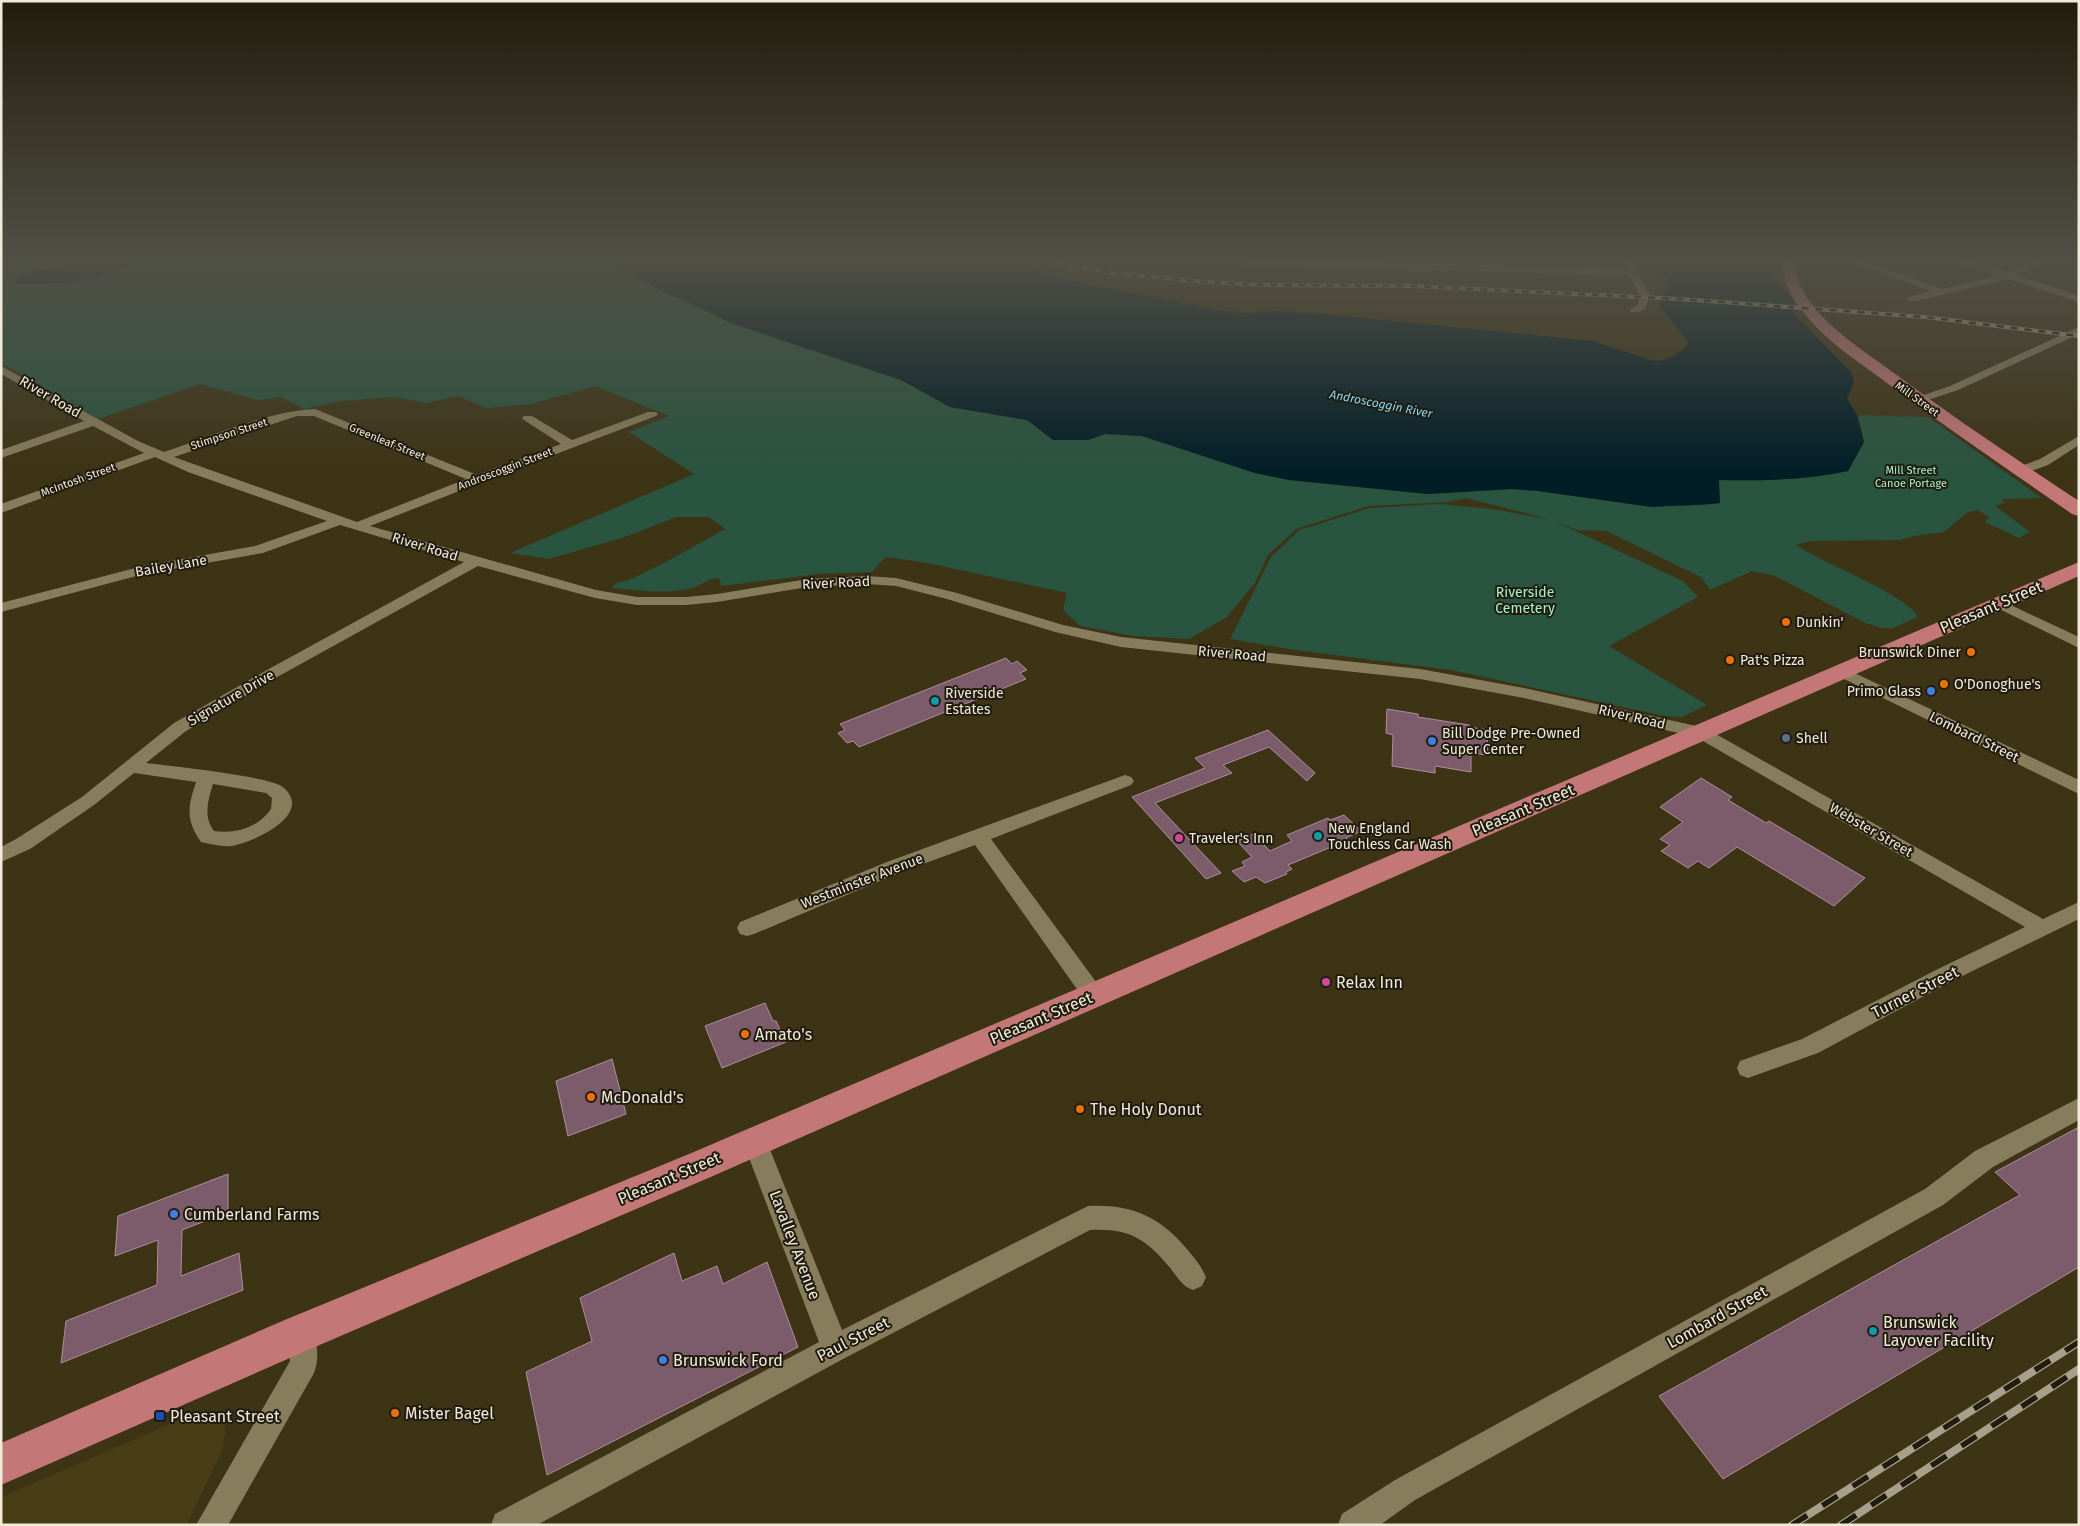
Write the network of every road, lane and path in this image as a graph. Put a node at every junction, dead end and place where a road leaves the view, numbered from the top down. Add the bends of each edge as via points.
1 (1829, 330) edge
2 (2079, 330) edge
3 (1, 369) edge
4 (1918, 400) junction
5 (296, 413) joint
6 (652, 414) dead end
7 (528, 418) dead end
8 (94, 422) junction
9 (2079, 440) edge
10 (570, 444) junction
11 (1, 454) edge
12 (158, 455) junction
13 (2020, 471) junction
14 (477, 478) junction
15 (1, 509) edge
16 (2079, 510) edge
17 (340, 521) junction
18 (359, 526) junction
19 (475, 562) junction
20 (2079, 568) edge
21 (2000, 604) junction
22 (1, 608) edge
23 (2079, 643) edge
24 (1842, 672) junction
25 (1701, 734) junction
26 (130, 767) junction
27 (206, 778) junction
28 (1125, 780) dead end
29 (2079, 788) edge
30 (979, 837) junction
31 (1, 855) edge
32 (2079, 910) edge
33 (2042, 927) junction
34 (747, 928) dead end
35 (1094, 996) junction
36 (1748, 1068) dead end
37 (2079, 1108) edge
38 (755, 1142) junction
39 (1193, 1277) dead end
40 (301, 1333) junction
41 (835, 1348) junction
42 (1, 1464) edge
43 (210, 1525) edge
44 (506, 1525) edge
45 (1353, 1525) edge

1 - 4 highway, Mill Street
2 - 4 street via 1954,388
3 - 8 street, River Road
4 - 13 highway, Mill Street
5 - 12 street, Stimpson Street
5 - 14 street, Greenleaf Street via 315,412
6 - 10 street, Androscoggin Street
7 - 10 street
8 - 11 street
8 - 12 street, River Road
9 - 13 street via 2044,462
10 - 14 street, Androscoggin Street
12 - 15 street, McIntosh Street
12 - 17 street, River Road
13 - 16 highway, Mill Street
14 - 18 street, Androscoggin Street
17 - 18 street, River Road
17 - 22 street, Bailey Lane via 258,550 143,570
18 - 19 street, River Road
19 - 25 street, River Road via 580,591 653,602 717,598 838,580 896,582 1060,629 1121,642 1420,674 1524,693
19 - 26 street, Signature Drive via 180,728
20 - 21 highway, Pleasant Street
21 - 23 street
21 - 24 highway, Pleasant Street
24 - 25 highway, Pleasant Street
24 - 29 street, Lombard Street
25 - 33 street, Webster Street
25 - 35 highway, Pleasant Street
26 - 27 street
26 - 31 street, Signature Drive via 88,802
27 - 27 street via 271,788 279,793 281,811 250,834 231,839 208,838 200,828 197,812
28 - 30 street, Westminster Avenue
30 - 34 street, Westminster Avenue
30 - 35 street
32 - 33 street, Turner Street
33 - 36 street, Turner Street via 1810,1046
35 - 38 highway, Pleasant Street
37 - 45 street, Lombard Street via 1984,1159 1934,1197 1405,1490
38 - 40 highway, Pleasant Street
38 - 41 street, Lavalley Avenue
39 - 41 street, Paul Street via 1151,1230 1129,1219 1107,1215 1088,1218
40 - 42 highway, Pleasant Street
40 - 43 street via 304,1362
41 - 44 street, Paul Street

